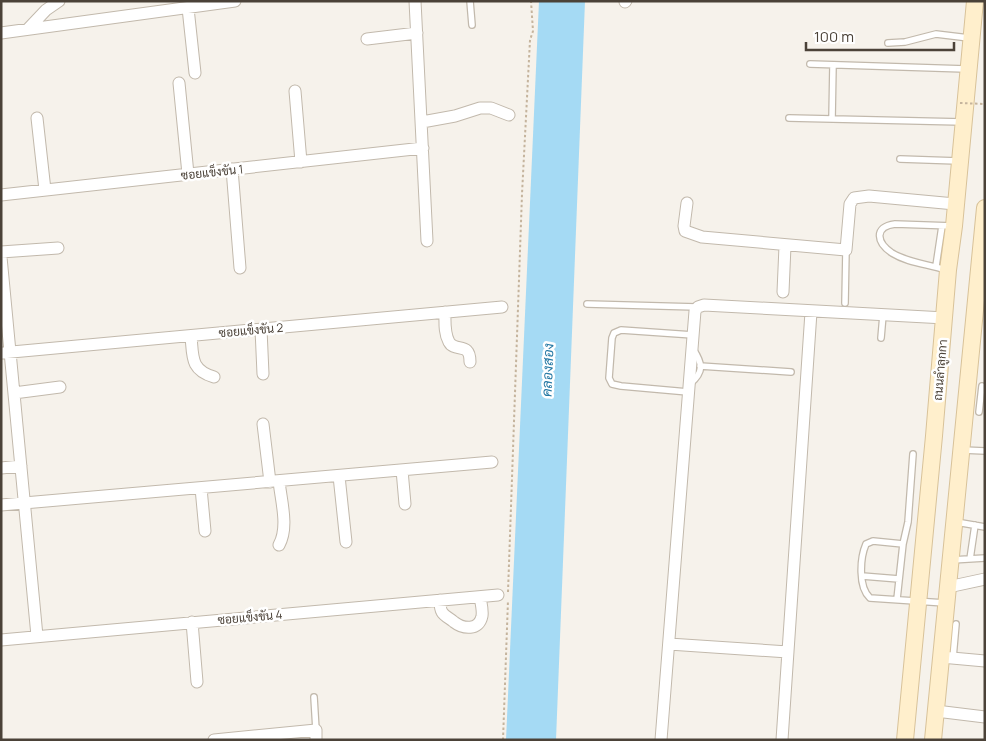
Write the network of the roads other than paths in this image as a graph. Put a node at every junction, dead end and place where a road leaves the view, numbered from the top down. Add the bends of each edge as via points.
1 (60, 1) edge
2 (235, 1) edge
3 (416, 1) edge
4 (470, 1) edge
5 (975, 1) edge
6 (217, 2) edge
7 (155, 7) edge
8 (188, 8) junction
9 (472, 25) dead end
10 (28, 29) junction
11 (1, 33) edge
12 (417, 33) junction
13 (971, 38) junction
14 (367, 39) dead end
15 (888, 43) dead end
16 (810, 64) dead end
17 (833, 65) junction
18 (968, 69) junction
19 (195, 73) dead end
20 (179, 82) dead end
21 (295, 91) dead end
22 (509, 115) dead end
23 (37, 118) dead end
24 (789, 118) dead end
25 (832, 119) junction
26 (422, 122) junction
27 (963, 122) junction
28 (423, 148) junction
29 (900, 159) dead end
30 (960, 161) junction
31 (301, 162) junction
32 (232, 169) junction
33 (188, 174) junction
34 (45, 190) junction
35 (1, 195) edge
36 (687, 203) dead end
37 (955, 204) junction
38 (985, 208) edge
39 (948, 226) junction
40 (427, 241) dead end
41 (785, 246) junction
42 (58, 248) dead end
43 (846, 250) junction
44 (1, 252) edge
45 (1, 257) edge
46 (982, 264) edge
47 (240, 268) dead end
48 (942, 268) junction
49 (782, 292) dead end
50 (980, 299) edge
51 (845, 303) dead end
52 (587, 304) dead end
53 (502, 307) dead end
54 (698, 307) junction
55 (445, 312) junction
56 (811, 312) junction
57 (882, 315) junction
58 (945, 318) junction
59 (979, 318) edge
60 (261, 329) junction
61 (693, 335) junction
62 (191, 336) junction
63 (881, 338) dead end
64 (692, 348) junction
65 (6, 353) edge
66 (470, 362) dead end
67 (700, 366) junction
68 (791, 372) dead end
69 (263, 374) dead end
70 (214, 377) dead end
71 (978, 386) edge
72 (60, 387) dead end
73 (688, 388) junction
74 (14, 393) junction
75 (976, 412) edge
76 (263, 424) dead end
77 (961, 450) junction
78 (985, 451) edge
79 (913, 454) dead end
80 (492, 462) dead end
81 (21, 466) junction
82 (1, 468) edge
83 (402, 470) junction
84 (340, 476) junction
85 (274, 481) junction
86 (201, 488) junction
87 (24, 503) junction
88 (405, 504) dead end
89 (1, 505) edge
90 (954, 522) junction
91 (975, 525) junction
92 (985, 527) edge
93 (205, 531) dead end
94 (346, 542) dead end
95 (903, 544) junction
96 (279, 545) dead end
97 (985, 558) edge
98 (970, 559) junction
99 (951, 560) junction
100 (862, 576) junction
101 (899, 579) junction
102 (985, 579) edge
103 (948, 587) junction
104 (498, 595) dead end
105 (480, 597) junction
106 (897, 599) junction
107 (440, 600) junction
108 (919, 600) junction
109 (946, 603) junction
110 (192, 622) junction
111 (956, 624) dead end
112 (37, 636) junction
113 (1, 640) edge
114 (668, 644) junction
115 (788, 652) junction
116 (947, 658) junction
117 (985, 661) edge
118 (197, 682) dead end
119 (314, 697) dead end
120 (936, 711) junction
121 (985, 717) edge
122 (316, 735) edge
123 (214, 740) edge
124 (661, 740) edge
125 (782, 740) edge
126 (905, 740) edge
127 (933, 740) edge

1 - 10 street
2 - 6 street
3 - 12 street
4 - 9 lane
5 - 13 main road, ถนนลำลูกกา
6 - 8 street
7 - 8 street
7 - 10 street
8 - 19 street
10 - 11 street
12 - 14 street
12 - 26 street
13 - 15 lane via 936,34
13 - 18 main road, ถนนลำลูกกา
16 - 17 lane
17 - 18 lane
17 - 25 lane
18 - 27 main road, ถนนลำลูกกา
20 - 33 street
21 - 31 street
22 - 26 street via 491,108 480,108
23 - 34 street
24 - 25 lane
25 - 27 lane
26 - 28 street
27 - 30 main road, ถนนลำลูกกา
28 - 31 street, ซอยแข็งขัน 1
28 - 40 street
29 - 30 lane
30 - 37 main road, ถนนลำลูกกา
31 - 32 street, ซอยแข็งขัน 1
32 - 33 street, ซอยแข็งขัน 1
32 - 47 street
33 - 34 street, ซอยแข็งขัน 1
34 - 35 street, ซอยแข็งขัน 1
36 - 41 street via 684,226 690,234
37 - 39 main road, ถนนลำลูกกา
37 - 43 street via 869,196 854,198 850,204
38 - 46 main road
39 - 48 main road, ถนนลำลูกกา
39 - 48 lane via 887,225 880,234 882,244 892,252
41 - 43 street
41 - 49 street
42 - 44 street
43 - 51 lane
45 - 65 street
46 - 50 main road
48 - 58 main road, ถนนลำลูกกา
50 - 59 main road
52 - 54 lane
53 - 55 street, ซอยแข็งขัน 2
54 - 56 street
54 - 61 street
55 - 60 street, ซอยแข็งขัน 2
55 - 66 street via 449,343 468,351
56 - 57 street
56 - 115 street
57 - 58 street
57 - 63 lane
58 - 108 main road, ถนนลำลูกกา
59 - 71 main road
60 - 62 street, ซอยแข็งขัน 2
60 - 69 street
61 - 64 street
61 - 73 lane via 621,330 612,338 609,378 612,384
62 - 65 street, ซอยแข็งขัน 2
62 - 70 street via 198,369
64 - 67 lane via 700,359
64 - 73 street
65 - 74 street
67 - 68 lane
67 - 73 lane via 698,378
71 - 75 main road
72 - 74 street
73 - 114 street
74 - 81 street
75 - 77 main road
76 - 85 street
77 - 78 lane
77 - 90 main road
79 - 95 lane via 908,522
80 - 83 street
81 - 82 street
81 - 87 street
83 - 84 street
83 - 88 street
84 - 85 street
84 - 94 street
85 - 86 street
85 - 96 street via 284,525
86 - 87 street
86 - 93 street
87 - 89 street
87 - 112 street
90 - 91 lane
90 - 99 main road
91 - 92 lane
91 - 98 lane
95 - 100 lane via 873,541 866,544
95 - 101 lane
97 - 98 lane
98 - 99 lane
99 - 103 main road
100 - 101 lane
100 - 106 lane via 870,598
101 - 106 lane
102 - 103 street
103 - 109 main road
104 - 105 street, ซอยแข็งขัน 4
105 - 107 street, ซอยแข็งขัน 4
105 - 107 street via 482,614 477,625 466,628 442,612
106 - 108 lane
107 - 110 street, ซอยแข็งขัน 4
108 - 109 lane
108 - 126 main road, ถนนลำลูกกา
109 - 116 main road
110 - 112 street, ซอยแข็งขัน 4
110 - 118 street
111 - 116 lane
112 - 113 street, ซอยแข็งขัน 4
114 - 115 street
114 - 124 street
115 - 125 street
116 - 117 street
116 - 120 main road
119 - 122 lane
120 - 121 street
120 - 127 main road
122 - 123 street

